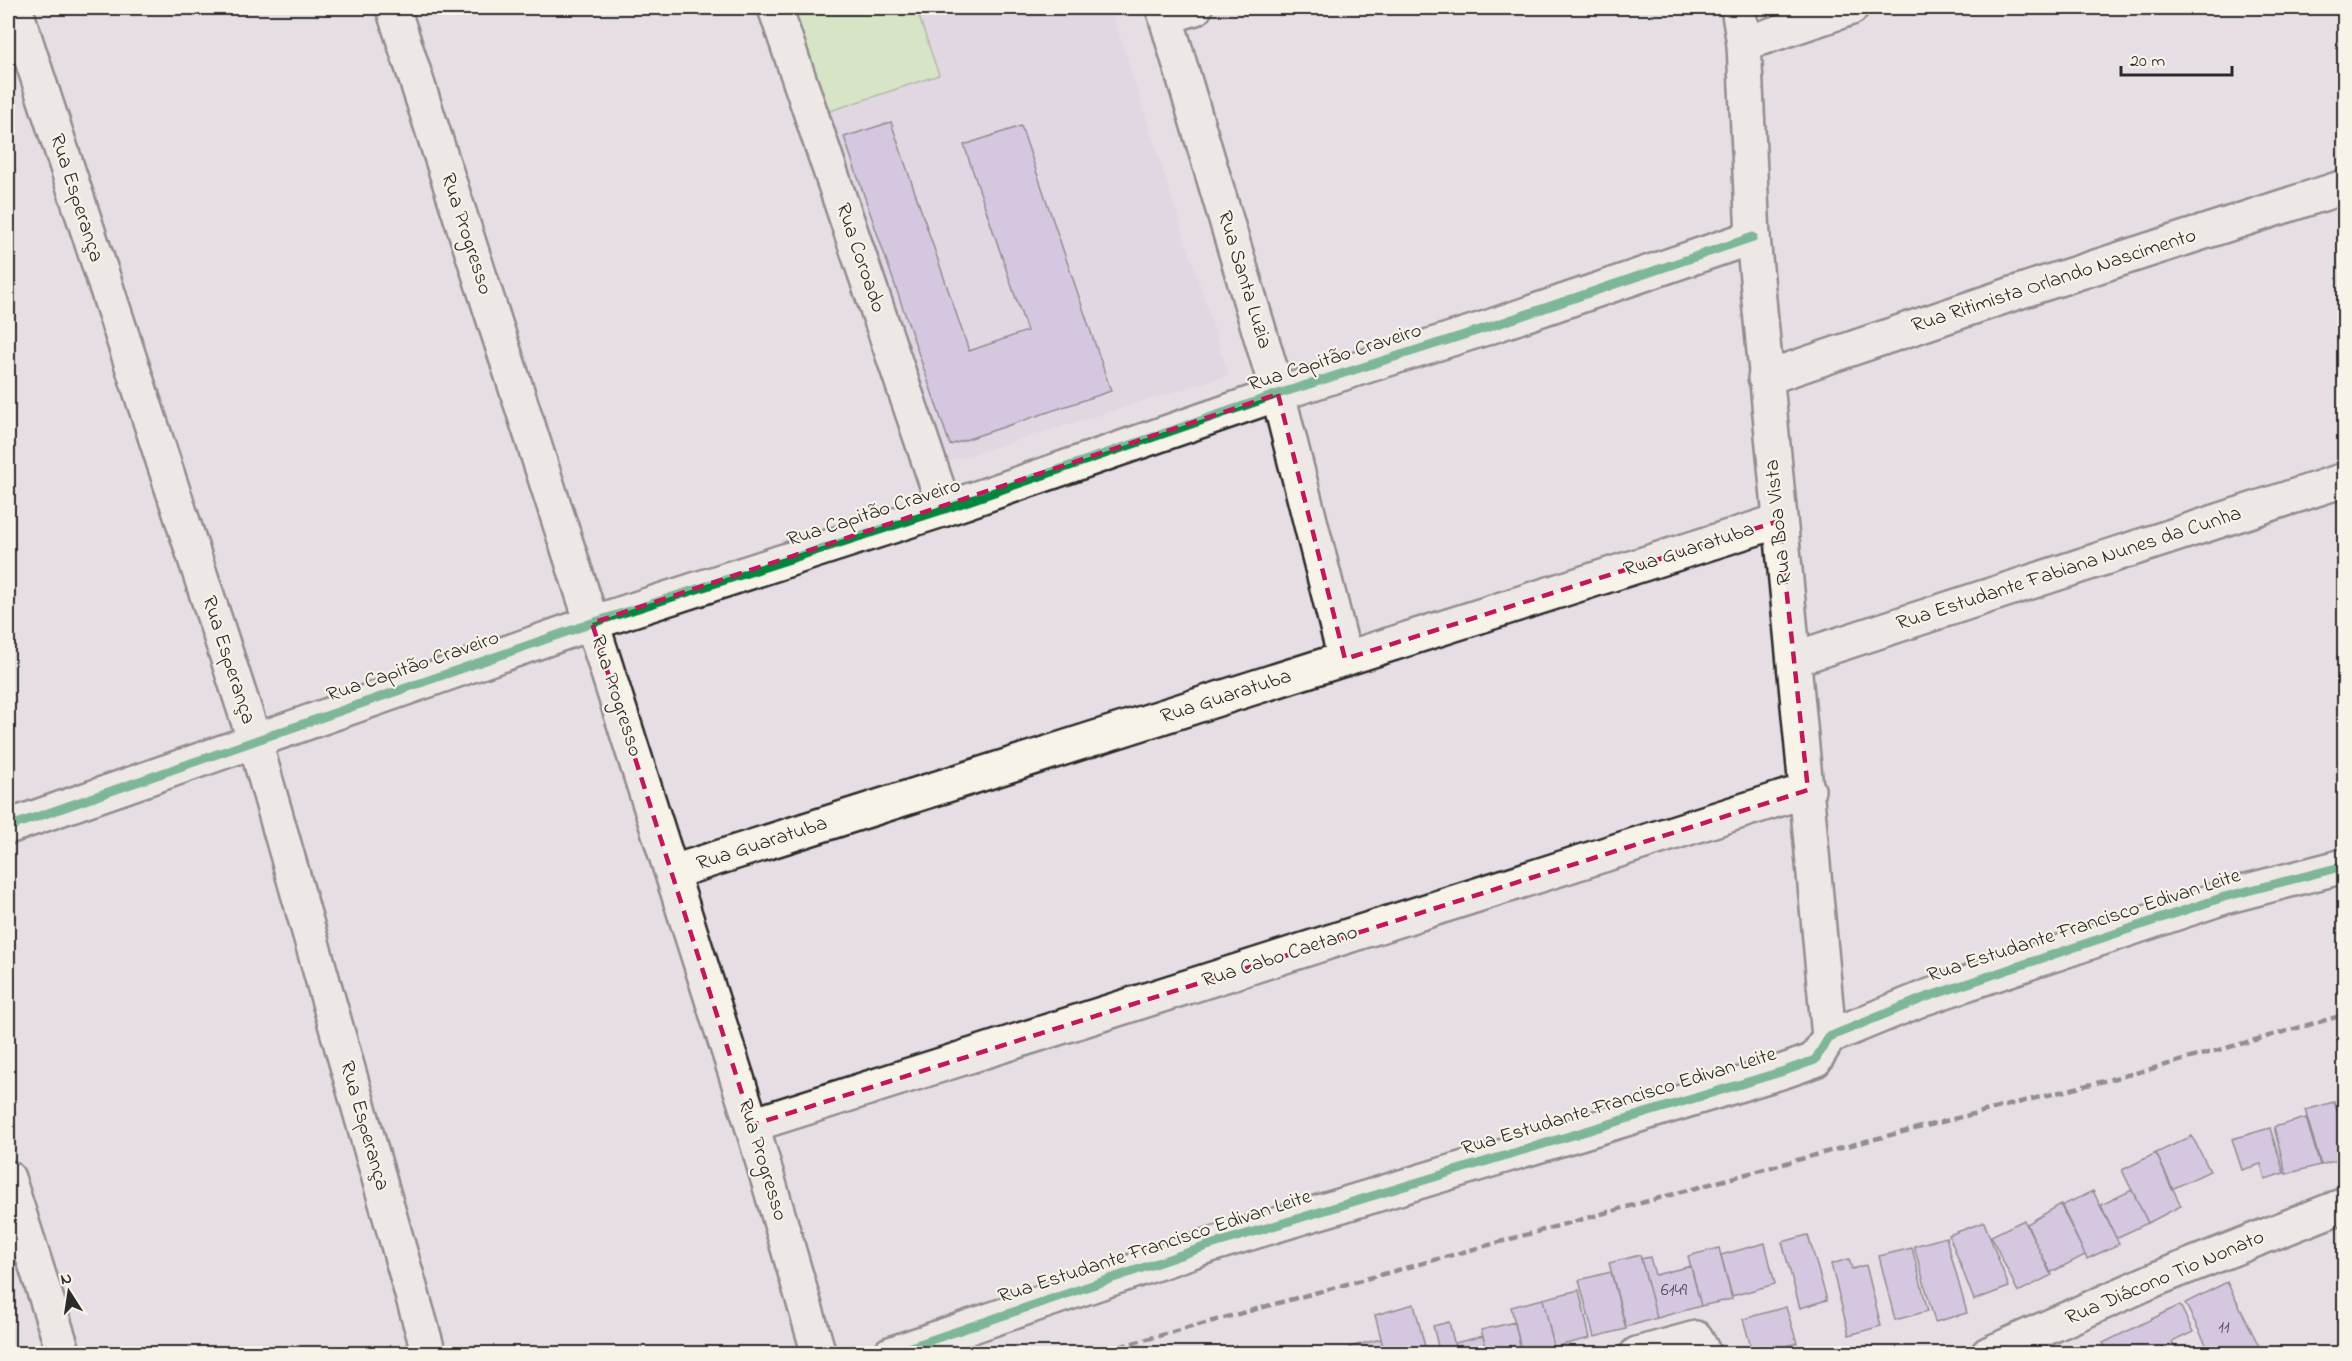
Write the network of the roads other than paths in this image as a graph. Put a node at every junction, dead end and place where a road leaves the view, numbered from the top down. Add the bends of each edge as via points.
1 (15, 8) edge
2 (393, 8) edge
3 (775, 8) edge
4 (1738, 8) edge
5 (1851, 8) edge
6 (1175, 11) edge
7 (1744, 44) junction
8 (2344, 187) edge
9 (1753, 237) junction
10 (1765, 378) junction
11 (1278, 394) junction
12 (2344, 480) edge
13 (945, 509) junction
14 (1779, 521) junction
15 (592, 623) junction
16 (1794, 658) junction
17 (1345, 659) junction
18 (255, 742) junction
19 (1808, 790) junction
20 (8, 827) edge
21 (2344, 866) edge
22 (672, 872) junction
23 (1829, 1037) junction
24 (752, 1125) junction
25 (8, 1178) edge
26 (2344, 1205) edge
27 (1700, 1346) edge
28 (64, 1353) edge
29 (429, 1353) edge
30 (819, 1353) edge
31 (890, 1353) edge
32 (1637, 1353) edge
33 (1988, 1353) edge

1 - 18 street, Rua Esperança
2 - 15 street, Rua Progresso
3 - 13 street, Rua Coroado
4 - 7 street, Rua Boa Vista
5 - 7 street
6 - 11 street, Rua Santa Luzia
7 - 9 street, Rua Boa Vista
8 - 10 street, Rua Ritimista Orlando Nascimento
9 - 10 street, Rua Boa Vista
9 - 11 street, Rua Capitão Craveiro
10 - 14 street, Rua Boa Vista
11 - 13 street, Rua Capitão Craveiro
11 - 17 street, Rua Santa Luzia
12 - 16 street, Rua Estudante Fabiana Nunes da Cunha
13 - 15 street, Rua Capitão Craveiro
14 - 16 street, Rua Boa Vista
14 - 17 street, Rua Guaratuba
15 - 18 street, Rua Capitão Craveiro
15 - 22 street, Rua Progresso
16 - 19 street, Rua Boa Vista
17 - 22 street, Rua Guaratuba
18 - 20 street, Rua Capitão Craveiro
18 - 29 street, Rua Esperança
19 - 23 street, Rua Boa Vista
19 - 24 street, Rua Cabo Caetano
21 - 23 street, Rua Estudante Francisco Edivan Leite via 2224,897 2099,938 1924,998
22 - 24 street, Rua Progresso
23 - 31 street, Rua Estudante Francisco Edivan Leite via 1815,1060 1784,1071 1204,1247
24 - 30 street, Rua Progresso
25 - 28 street
26 - 33 street, Rua Diácono Tio Nonato via 2156,1279
27 - 32 street

